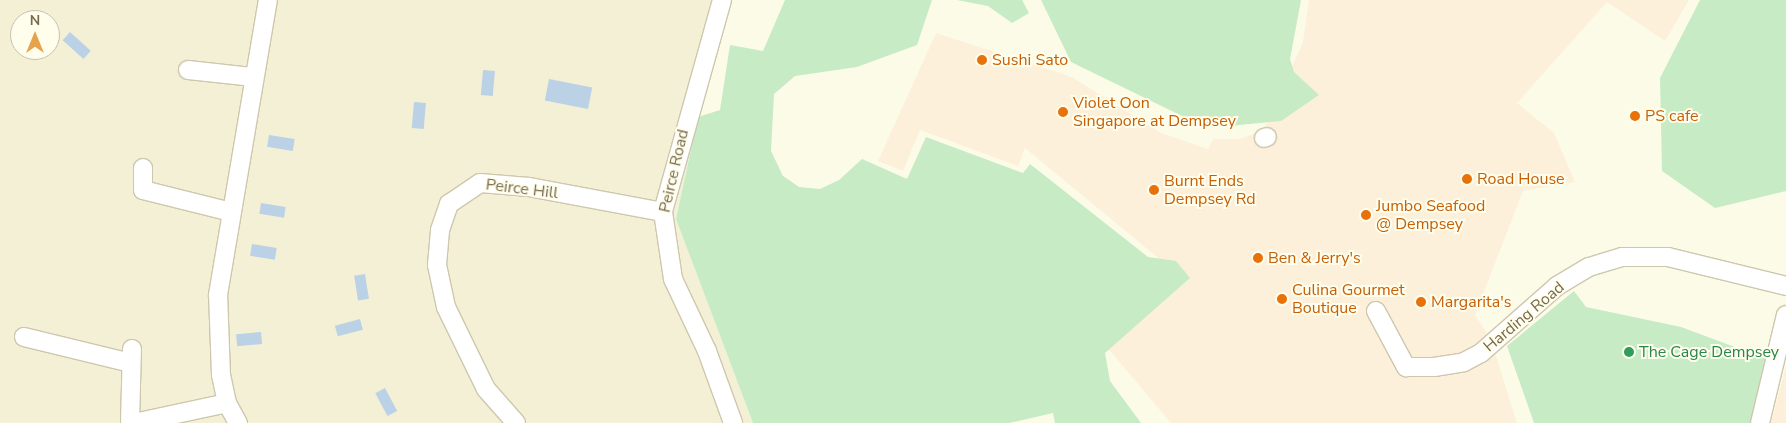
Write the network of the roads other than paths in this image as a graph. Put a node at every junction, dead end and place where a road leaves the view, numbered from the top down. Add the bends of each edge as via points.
1 (268, 0) edge
2 (722, 0) edge
3 (188, 70) dead end
4 (252, 78) junction
5 (143, 168) dead end
6 (231, 212) junction
7 (663, 212) junction
8 (1786, 286) edge
9 (1376, 311) dead end
10 (1786, 315) edge
11 (24, 337) dead end
12 (227, 403) junction
13 (130, 423) edge
14 (134, 423) edge
15 (238, 423) edge
16 (516, 423) edge
17 (734, 423) edge
18 (1760, 423) edge

1 - 4 street
2 - 7 street, Peirce Road
3 - 4 street
4 - 6 street
5 - 6 street via 143,190
6 - 12 street via 217,319
7 - 16 street, Peirce Hill via 529,187 480,183 449,204 440,230 438,265 446,307 489,394
7 - 17 street, Peirce Road via 672,279 707,351
8 - 9 street, Harding Road via 1668,258 1622,258 1589,267 1557,286 1481,353 1464,362 1406,367
10 - 18 street
11 - 13 street via 132,356
12 - 14 street
12 - 15 street

